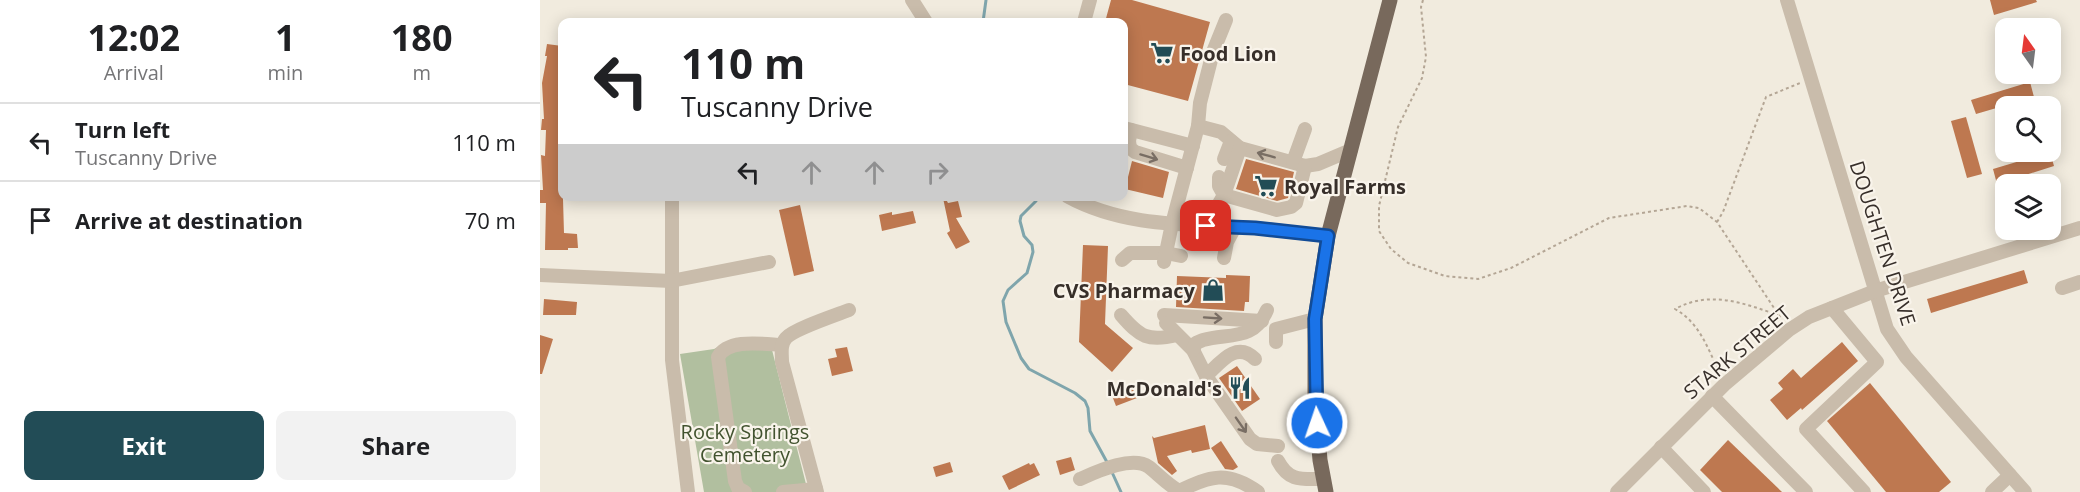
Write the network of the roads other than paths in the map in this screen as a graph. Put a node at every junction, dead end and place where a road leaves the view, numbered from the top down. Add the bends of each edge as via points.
1 (912, 0) edge
2 (1090, 0) edge
3 (1389, 0) edge
4 (1787, 0) edge
5 (923, 18) edge
6 (1085, 18) edge
7 (1226, 20) dead end
8 (1198, 126) junction
9 (1128, 129) edge
10 (1305, 129) dead end
11 (1128, 135) edge
12 (1235, 144) junction
13 (1193, 146) junction
14 (1352, 150) junction
15 (1224, 159) dead end
16 (1299, 164) junction
17 (1187, 168) junction
18 (1220, 177) dead end
19 (1224, 195) junction
20 (672, 201) edge
21 (1079, 201) edge
22 (1172, 224) junction
23 (1206, 226) junction
24 (1235, 227) junction
25 (2080, 228) edge
26 (1328, 236) junction
27 (1181, 256) dead end
28 (1165, 258) junction
29 (1224, 258) dead end
30 (1122, 260) dead end
31 (769, 261) dead end
32 (540, 274) edge
33 (671, 281) junction
34 (2080, 282) edge
35 (2062, 288) dead end
36 (1875, 291) junction
37 (1832, 308) junction
38 (849, 310) dead end
39 (1121, 315) dead end
40 (1264, 316) junction
41 (1315, 319) junction
42 (1177, 335) junction
43 (782, 345) junction
44 (1193, 350) junction
45 (1255, 359) dead end
46 (1206, 376) junction
47 (1712, 396) junction
48 (1278, 446) dead end
49 (1661, 447) junction
50 (1278, 461) dead end
51 (2010, 475) junction
52 (1080, 479) dead end
53 (1324, 486) edge
54 (1196, 487) edge
55 (816, 490) edge
56 (688, 492) edge
57 (745, 492) edge
58 (783, 492) edge
59 (1258, 492) edge
60 (1617, 492) edge
61 (1704, 492) edge
62 (1806, 492) edge
63 (1864, 492) edge
64 (1992, 492) edge
65 (2025, 492) edge

1 - 5 street
2 - 6 street
3 - 14 main road
4 - 36 street, DOUGHTEN DRIVE
7 - 8 street via 1213,52
8 - 12 street via 1221,132
8 - 13 street
9 - 13 street
10 - 16 street
11 -> 17 street via 1130,148 1135,152
12 - 15 street
16 -> 12 street
12 - 19 street
13 - 17 street
14 - 16 street via 1318,164
14 - 26 main road
16 - 19 street via 1296,203 1291,207 1277,210
17 - 22 street
18 - 19 street
19 - 23 street
20 - 33 street
21 - 22 street via 1112,215
22 - 23 street
22 - 28 street
23 - 24 street
24 - 26 street
24 - 29 street
25 - 36 street, STARK STREET
26 - 41 main road
27 - 28 street
28 - 30 street via 1131,253
31 - 33 street
32 - 33 street
33 - 56 street via 672,360
34 - 35 street
36 - 37 street, STARK STREET
36 - 51 street, DOUGHTEN DRIVE via 1887,329 1899,349
37 - 47 street, STARK STREET via 1789,330
37 - 63 street via 1877,362 1806,429
38 - 43 street via 796,331
39 - 42 street via 1135,331 1149,339
40 - 41 street via 1276,336
42 -> 40 street via 1165,319
40 - 44 street via 1252,331 1203,340
41 - 53 main road via 1315,402
42 - 44 street
43 - 55 street via 782,362
43 - 57 street via 737,345 721,351 718,357 735,481
44 - 46 street
45 - 46 street via 1245,352 1233,352
46 -> 48 street via 1250,439 1257,444
47 - 49 street, STARK STREET
47 - 62 street
49 - 60 street, STARK STREET
49 - 61 street
50 - 53 street via 1296,479
51 - 64 street
51 - 65 street, DOUGHTEN DRIVE
52 - 54 street via 1129,463 1147,465 1179,491
54 - 59 street via 1220,476 1242,482
55 - 58 street

